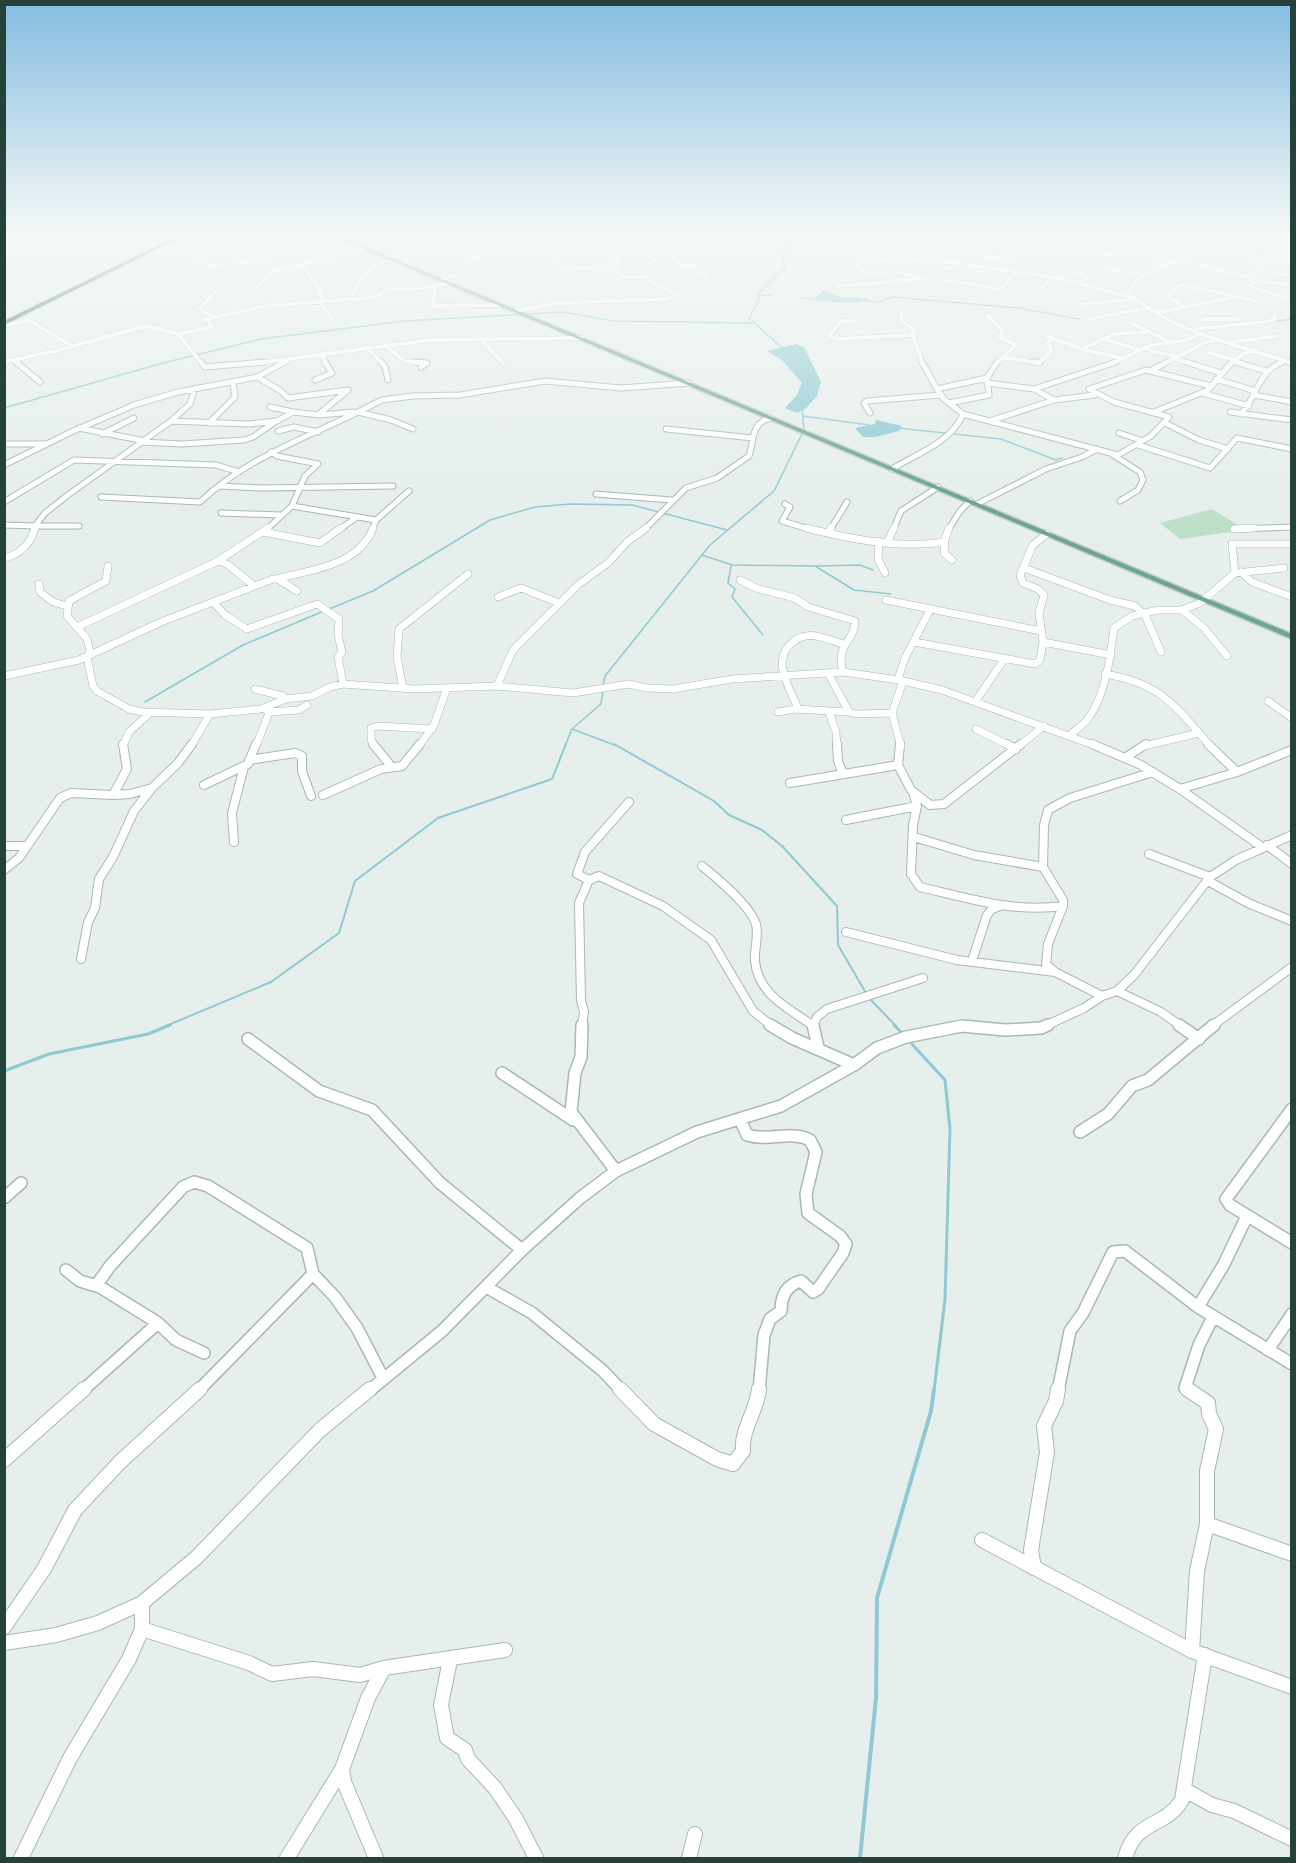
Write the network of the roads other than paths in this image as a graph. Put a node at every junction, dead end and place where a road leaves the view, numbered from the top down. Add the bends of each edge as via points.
1 (32, 322) edge
2 (208, 322) edge
3 (542, 322) edge
4 (839, 322) edge
5 (904, 322) edge
6 (994, 322) edge
7 (1177, 322) edge
8 (1258, 322) edge
9 (1131, 323) dead end
10 (1193, 329) junction
11 (1147, 332) junction
12 (1203, 333) junction
13 (178, 334) junction
14 (912, 335) junction
15 (1046, 336) dead end
16 (1277, 336) dead end
17 (582, 338) junction
18 (883, 338) junction
19 (480, 339) junction
20 (1104, 339) junction
21 (1222, 339) junction
22 (1053, 340) junction
23 (1168, 342) junction
24 (1232, 343) junction
25 (916, 344) junction
26 (385, 345) junction
27 (72, 346) junction
28 (367, 347) junction
29 (1083, 349) junction
30 (1143, 349) junction
31 (1255, 350) junction
32 (323, 353) junction
33 (1210, 353) dead end
34 (1292, 356) edge
35 (295, 357) junction
36 (1000, 357) junction
37 (1175, 357) junction
38 (19, 359) junction
39 (1125, 359) junction
40 (1282, 360) junction
41 (1234, 361) junction
42 (4, 362) edge
43 (503, 363) dead end
44 (1292, 363) edge
45 (421, 366) dead end
46 (1212, 370) junction
47 (1150, 371) junction
48 (1266, 371) junction
49 (1200, 372) dead end
50 (1221, 373) junction
51 (257, 377) junction
52 (1216, 379) junction
53 (315, 380) dead end
54 (388, 380) dead end
55 (987, 380) junction
56 (40, 382) dead end
57 (689, 382) junction
58 (233, 383) junction
59 (1210, 387) junction
60 (195, 388) junction
61 (937, 389) junction
62 (1034, 389) junction
63 (1202, 393) junction
64 (1254, 393) junction
65 (941, 395) junction
66 (1095, 395) junction
67 (1054, 400) junction
68 (1292, 402) edge
69 (949, 404) junction
70 (1249, 406) junction
71 (270, 408) dead end
72 (293, 412) junction
73 (358, 412) junction
74 (1154, 412) junction
75 (1230, 412) dead end
76 (870, 413) dead end
77 (963, 414) junction
78 (1241, 414) junction
79 (319, 415) junction
80 (134, 418) dead end
81 (770, 418) junction
82 (1292, 420) edge
83 (171, 421) junction
84 (277, 421) junction
85 (990, 421) junction
86 (209, 423) junction
87 (1165, 423) junction
88 (79, 428) junction
89 (413, 429) dead end
90 (666, 429) dead end
91 (278, 431) dead end
92 (318, 432) junction
93 (1119, 433) dead end
94 (102, 434) junction
95 (753, 438) junction
96 (143, 442) junction
97 (1141, 443) junction
98 (4, 444) edge
99 (47, 444) junction
100 (1097, 449) junction
101 (1228, 449) junction
102 (1292, 449) edge
103 (271, 452) junction
104 (1113, 455) junction
105 (113, 462) junction
106 (4, 465) edge
107 (892, 469) junction
108 (239, 472) junction
109 (219, 486) junction
110 (393, 486) dead end
111 (938, 488) junction
112 (300, 489) junction
113 (410, 491) dead end
114 (596, 494) dead end
115 (101, 497) dead end
116 (7, 499) edge
117 (671, 500) junction
118 (970, 501) junction
119 (1120, 501) dead end
120 (847, 502) dead end
121 (785, 504) dead end
122 (977, 504) junction
123 (292, 506) junction
124 (221, 513) dead end
125 (281, 515) junction
126 (357, 517) junction
127 (376, 520) junction
128 (4, 525) edge
129 (35, 526) junction
130 (79, 526) dead end
131 (1292, 527) edge
132 (1234, 529) dead end
133 (263, 532) junction
134 (828, 533) junction
135 (1047, 534) junction
136 (879, 541) junction
137 (888, 541) junction
138 (945, 542) junction
139 (1292, 544) edge
140 (4, 558) edge
141 (952, 560) dead end
142 (219, 561) junction
143 (108, 566) dead end
144 (1024, 568) junction
145 (1284, 568) dead end
146 (885, 573) dead end
147 (1238, 573) junction
148 (468, 574) dead end
149 (276, 579) junction
150 (740, 580) dead end
151 (39, 584) dead end
152 (254, 586) junction
153 (297, 591) dead end
154 (498, 597) dead end
155 (1292, 597) edge
156 (886, 600) dead end
157 (1204, 600) junction
158 (213, 602) junction
159 (560, 603) junction
160 (67, 606) junction
161 (930, 610) junction
162 (1182, 610) junction
163 (1145, 615) junction
164 (77, 627) junction
165 (1041, 631) junction
166 (1292, 637) edge
167 (914, 642) junction
168 (1043, 642) junction
169 (843, 644) junction
170 (1161, 652) dead end
171 (1111, 654) junction
172 (1227, 656) dead end
173 (87, 657) junction
174 (1005, 658) junction
175 (843, 672) junction
176 (828, 673) junction
177 (783, 674) junction
178 (1106, 674) junction
179 (4, 676) edge
180 (899, 680) junction
181 (343, 684) junction
182 (497, 686) junction
183 (403, 688) junction
184 (447, 688) junction
185 (255, 689) dead end
186 (286, 699) junction
187 (1268, 701) dead end
188 (975, 702) junction
189 (307, 705) dead end
190 (795, 709) junction
191 (266, 710) junction
192 (151, 712) junction
193 (778, 712) dead end
194 (829, 712) junction
195 (849, 712) junction
196 (892, 713) junction
197 (210, 714) junction
198 (1292, 718) edge
199 (1044, 726) junction
200 (432, 729) junction
201 (976, 729) dead end
202 (1198, 734) junction
203 (1070, 735) junction
204 (1016, 749) junction
205 (1292, 750) edge
206 (1125, 758) junction
207 (246, 763) junction
208 (898, 765) junction
209 (392, 766) junction
210 (1153, 772) junction
211 (1237, 772) junction
212 (843, 774) junction
213 (790, 783) dead end
214 (204, 786) dead end
215 (152, 788) junction
216 (1180, 789) junction
217 (911, 790) junction
218 (113, 795) junction
219 (323, 795) dead end
220 (311, 796) dead end
221 (629, 802) dead end
222 (917, 806) junction
223 (846, 820) dead end
224 (1292, 835) edge
225 (914, 837) junction
226 (234, 842) dead end
227 (4, 846) edge
228 (26, 846) junction
229 (1264, 846) junction
230 (1149, 854) dead end
231 (1292, 864) edge
232 (702, 866) dead end
233 (1043, 867) junction
234 (4, 870) edge
235 (1209, 879) junction
236 (589, 880) junction
237 (1000, 906) junction
238 (1064, 906) junction
239 (1292, 921) edge
240 (846, 932) dead end
241 (81, 959) dead end
242 (972, 961) junction
243 (1292, 967) edge
244 (1055, 972) junction
245 (923, 978) dead end
246 (1117, 991) junction
247 (1102, 996) junction
248 (812, 1025) junction
249 (248, 1039) dead end
250 (1198, 1039) junction
251 (818, 1047) junction
252 (854, 1065) junction
253 (501, 1074) dead end
254 (1292, 1109) edge
255 (740, 1119) junction
256 (575, 1121) junction
257 (1080, 1132) dead end
258 (616, 1171) junction
259 (21, 1183) dead end
260 (4, 1198) edge
261 (1247, 1216) junction
262 (1292, 1243) edge
263 (522, 1250) junction
264 (66, 1270) dead end
265 (313, 1274) junction
266 (100, 1287) junction
267 (486, 1287) junction
268 (1198, 1307) junction
269 (1292, 1314) edge
270 (1213, 1317) junction
271 (158, 1323) junction
272 (1268, 1350) junction
273 (204, 1353) dead end
274 (1292, 1364) edge
275 (383, 1378) junction
276 (4, 1460) edge
277 (1207, 1524) junction
278 (982, 1540) dead end
279 (1292, 1554) edge
280 (1034, 1568) junction
281 (142, 1603) junction
282 (4, 1627) edge
283 (142, 1629) junction
284 (4, 1643) edge
285 (505, 1650) dead end
286 (1198, 1653) junction
287 (450, 1660) junction
288 (384, 1668) junction
289 (1292, 1687) edge
290 (342, 1769) junction
291 (1185, 1790) junction
292 (695, 1834) dead end
293 (1292, 1839) edge
294 (21, 1858) edge
295 (287, 1858) edge
296 (376, 1858) edge
297 (536, 1858) edge
298 (689, 1858) edge
299 (1125, 1858) edge

1 - 27 street
2 - 13 street via 212,327
3 - 17 main road
4 - 18 street via 829,336
5 - 14 street via 913,329
6 - 36 street via 1003,331 999,337 1016,344
7 - 10 street
8 - 10 street
9 - 11 street
10 - 12 street
11 - 20 street via 1114,334
11 - 23 street
12 - 21 street
12 - 23 street
13 - 27 street via 146,326
13 - 35 street via 205,367
14 - 18 street
14 - 25 street
15 - 22 street
16 - 24 street
17 - 19 street
17 - 57 main road
18 - 25 street
19 - 26 street
19 - 43 street
20 - 29 street
20 - 30 street
21 - 24 street
21 - 37 street
22 - 29 street
22 - 36 street via 1048,342 1051,351 1039,363
23 - 30 street
24 - 31 street
25 - 61 street via 922,364
26 - 28 street
26 - 45 street via 404,361 427,363
27 - 38 street
28 - 32 street
28 - 54 street via 385,368
29 - 39 street
30 - 37 street
30 - 39 street
31 - 40 street
31 - 41 street
32 - 35 street
32 - 53 street via 332,373
33 - 41 street
34 - 40 street
35 - 51 street
36 - 55 street
37 - 46 street
37 - 47 street
38 - 42 street
38 - 56 street via 16,362
39 - 62 street
40 - 44 street
40 - 48 street
41 - 48 street
41 - 50 street
46 - 49 street
46 - 50 street
47 - 59 street via 1192,378
47 - 66 street via 1089,389
48 - 64 street via 1259,377
50 - 52 street
51 - 58 street
51 - 79 street via 288,398 348,390
52 - 59 street
52 - 64 street
55 - 61 street
55 - 62 street
55 - 69 street via 987,396
57 - 73 street via 621,388 545,381 460,395 382,400
57 - 81 main road
58 - 60 street
58 - 86 street via 235,397
59 - 63 street
60 - 83 street via 190,404
60 - 88 street via 134,405
61 - 65 street
62 - 67 street
63 - 70 street
63 - 74 street
64 - 68 street
64 - 70 street
65 - 69 street
65 - 76 street via 867,401 864,403
66 - 67 street
66 - 74 street
67 - 85 street
69 - 77 street
70 - 78 street
71 - 72 street
72 - 79 street
72 - 84 street
73 - 79 street
73 - 89 street
73 - 92 street
74 - 87 street via 1169,417
75 - 78 street
77 - 85 street
77 - 107 street via 946,438
78 - 82 street
80 - 94 street
81 - 95 street via 755,427
81 - 107 main road
83 - 86 street
83 - 96 street
84 - 86 street
84 - 96 street via 244,440
85 - 100 street
87 - 97 street
87 - 101 street
88 - 94 street
88 - 99 street
90 - 95 street
91 - 92 street via 294,427
92 - 103 street
93 - 97 street
94 - 96 street
95 - 117 street via 743,461 717,478 686,488
96 - 105 street
97 - 101 street via 1210,468
97 - 104 street
98 - 99 street
99 - 106 street
100 - 104 street
100 - 122 street via 1036,473 1018,486
101 - 102 street via 1237,438
103 - 108 street
103 - 112 street via 318,464 305,476
104 - 119 street via 1140,472 1143,480 1138,490
105 - 108 street via 216,465
105 - 116 street via 74,460
105 - 129 street via 45,513
107 - 111 main road
108 - 109 street
109 - 112 street
109 - 115 street via 199,502
110 - 112 street
111 - 118 main road
111 - 137 street via 901,511
112 - 123 street
113 - 127 street
114 - 117 street
117 - 159 street via 640,534
118 - 122 main road
118 - 138 street via 956,512
120 - 134 street
121 - 134 street via 790,507 783,522
122 - 135 main road
123 - 125 street
123 - 126 street
124 - 125 street
125 - 133 street
126 - 127 street
126 - 133 street via 320,543
127 - 149 street via 369,539 349,558
128 - 129 street
129 - 130 street
129 - 140 street via 22,551
131 - 132 street
133 - 142 street
134 - 136 street
135 - 144 street via 1034,545
135 - 157 main road
136 - 137 street
136 - 146 street via 878,559
137 - 138 street via 930,545
138 - 141 street via 944,553
139 - 147 street via 1232,544
142 - 152 street
142 - 164 street
143 - 160 street via 106,581 69,601
144 - 163 street via 1130,604
144 - 165 street via 1021,580 1044,595 1039,613
145 - 147 street
147 - 155 street
147 - 157 street
148 - 183 street via 399,629 397,657
149 - 152 street
149 - 153 street
150 - 169 street via 855,621 853,632
151 - 160 street via 45,597
152 - 158 street
154 - 159 street via 521,588
156 - 161 street
157 - 162 street
157 - 166 main road
158 - 173 street
158 - 181 street via 247,629 312,604 329,611 339,619 342,652 338,657
159 - 182 street via 513,650
160 - 164 street via 67,616
161 - 165 street
161 - 167 street
162 - 163 street via 1158,610
162 - 172 street via 1200,624
163 - 170 street
163 - 171 street via 1132,616 1114,628
164 - 173 street via 87,639
165 - 168 street
167 - 174 street
167 - 180 street
168 - 171 street
168 - 174 street via 1040,660 1035,664
169 - 175 street via 839,657
169 - 177 street via 816,635 799,636 784,652
171 - 178 street
173 - 179 street
173 - 192 street via 97,691 129,709
174 - 188 street
175 - 176 street
175 - 180 street
176 - 177 street
176 - 195 street
177 - 182 street via 673,689 629,684 573,693
177 - 190 street via 796,702
178 - 202 street via 1144,684 1174,706
178 - 203 street via 1091,715
180 - 188 street
180 - 196 street via 901,691
181 - 183 street
181 - 186 street via 312,696
182 - 184 street
183 - 184 street
184 - 200 street
185 - 186 street
186 - 191 street
187 - 198 street
188 - 199 street
189 - 191 street via 299,710
190 - 193 street
190 - 194 street
191 - 197 street
191 - 207 street
192 - 197 street
192 - 218 street via 124,741 129,759
194 - 195 street
194 - 212 street
195 - 196 street
196 - 208 street via 899,737
197 - 215 street via 195,744
199 - 203 street
199 - 204 street
200 - 209 street via 407,762
200 - 209 street via 371,728 370,737 376,749
201 - 204 street
202 - 206 street via 1148,743
202 - 211 street
203 - 206 street
204 - 217 street via 944,804 930,804
205 - 211 street
206 - 210 street
207 - 214 street
207 - 220 street via 295,753 302,756 302,771
207 - 226 street via 231,808
208 - 212 street
208 - 217 street
209 - 219 street
210 - 216 street
210 - 233 street via 1070,798 1048,810
211 - 216 street
212 - 213 street
215 - 218 street
215 - 241 street via 134,811 99,879
216 - 229 street
217 - 222 street
218 - 228 street via 71,793 60,798
221 - 236 street via 622,814 596,835 579,861 577,874
222 - 223 street
222 - 225 street
224 - 229 street
225 - 233 street via 974,855
225 - 237 street via 911,874 920,887
227 - 228 street
228 - 234 street
229 - 231 street
229 - 235 street
230 - 235 street
232 - 248 street via 733,892 756,924 755,963 769,995
233 - 238 street
235 - 239 street via 1248,903
235 - 246 street
236 - 251 street via 599,876 663,906 702,932 711,940 753,1011 782,1033
236 - 256 street via 579,903 584,1012 581,1057 570,1099
237 - 238 street
237 - 242 street via 987,915
238 - 244 street via 1046,957 1046,964
240 - 242 street
242 - 244 street
243 - 250 street
244 - 247 street
245 - 248 street via 827,1009
246 - 247 street
246 - 250 street via 1161,1012
247 - 252 street via 1041,1028 962,1026 906,1037 877,1048
248 - 251 street
249 - 263 street via 319,1091 372,1110 440,1183
250 - 257 street via 1148,1080 1132,1086 1108,1114
251 - 252 street
252 - 255 street via 781,1106
253 - 256 street
254 - 261 street via 1226,1199
255 - 258 street via 678,1140
255 - 267 street via 747,1135 799,1135 813,1143 816,1151 804,1199 806,1208 846,1244 822,1287 813,1292 796,1281 785,1289 781,1311 770,1319 765,1330 758,1401 742,1439 743,1451 733,1464 717,1460 654,1424 603,1371 532,1313
256 - 258 street
258 - 263 street
259 - 260 street
261 - 262 street
261 - 268 street
263 - 267 street
264 - 266 street via 80,1281
265 - 266 street via 307,1248 208,1186 194,1182 183,1187 110,1266 98,1283
265 - 275 street via 357,1328
265 - 282 street via 75,1510 44,1569
266 - 271 street
267 - 275 street via 442,1331
268 - 270 street
268 - 280 street via 1125,1251 1113,1252 1070,1331 1056,1401 1044,1426 1047,1452 1031,1550
269 - 272 street
270 - 272 street
270 - 277 street via 1185,1388 1208,1403 1216,1429 1207,1471
271 - 273 street via 176,1340
271 - 276 street
272 - 274 street
275 - 281 street via 320,1430 197,1557
277 - 279 street
277 - 286 street via 1197,1571
278 - 280 street
280 - 286 street
281 - 283 street
281 - 284 street via 98,1623
283 - 288 street via 249,1662 272,1674 313,1669 360,1675
283 - 294 street via 129,1659 70,1758
285 - 287 street
286 - 289 street
286 - 291 street
287 - 288 street
287 - 297 street via 441,1705 447,1738 465,1750 468,1759 495,1788
288 - 290 street via 368,1698
290 - 295 street
290 - 296 street
291 - 293 street
291 - 299 street via 1180,1804 1136,1833
292 - 298 street

